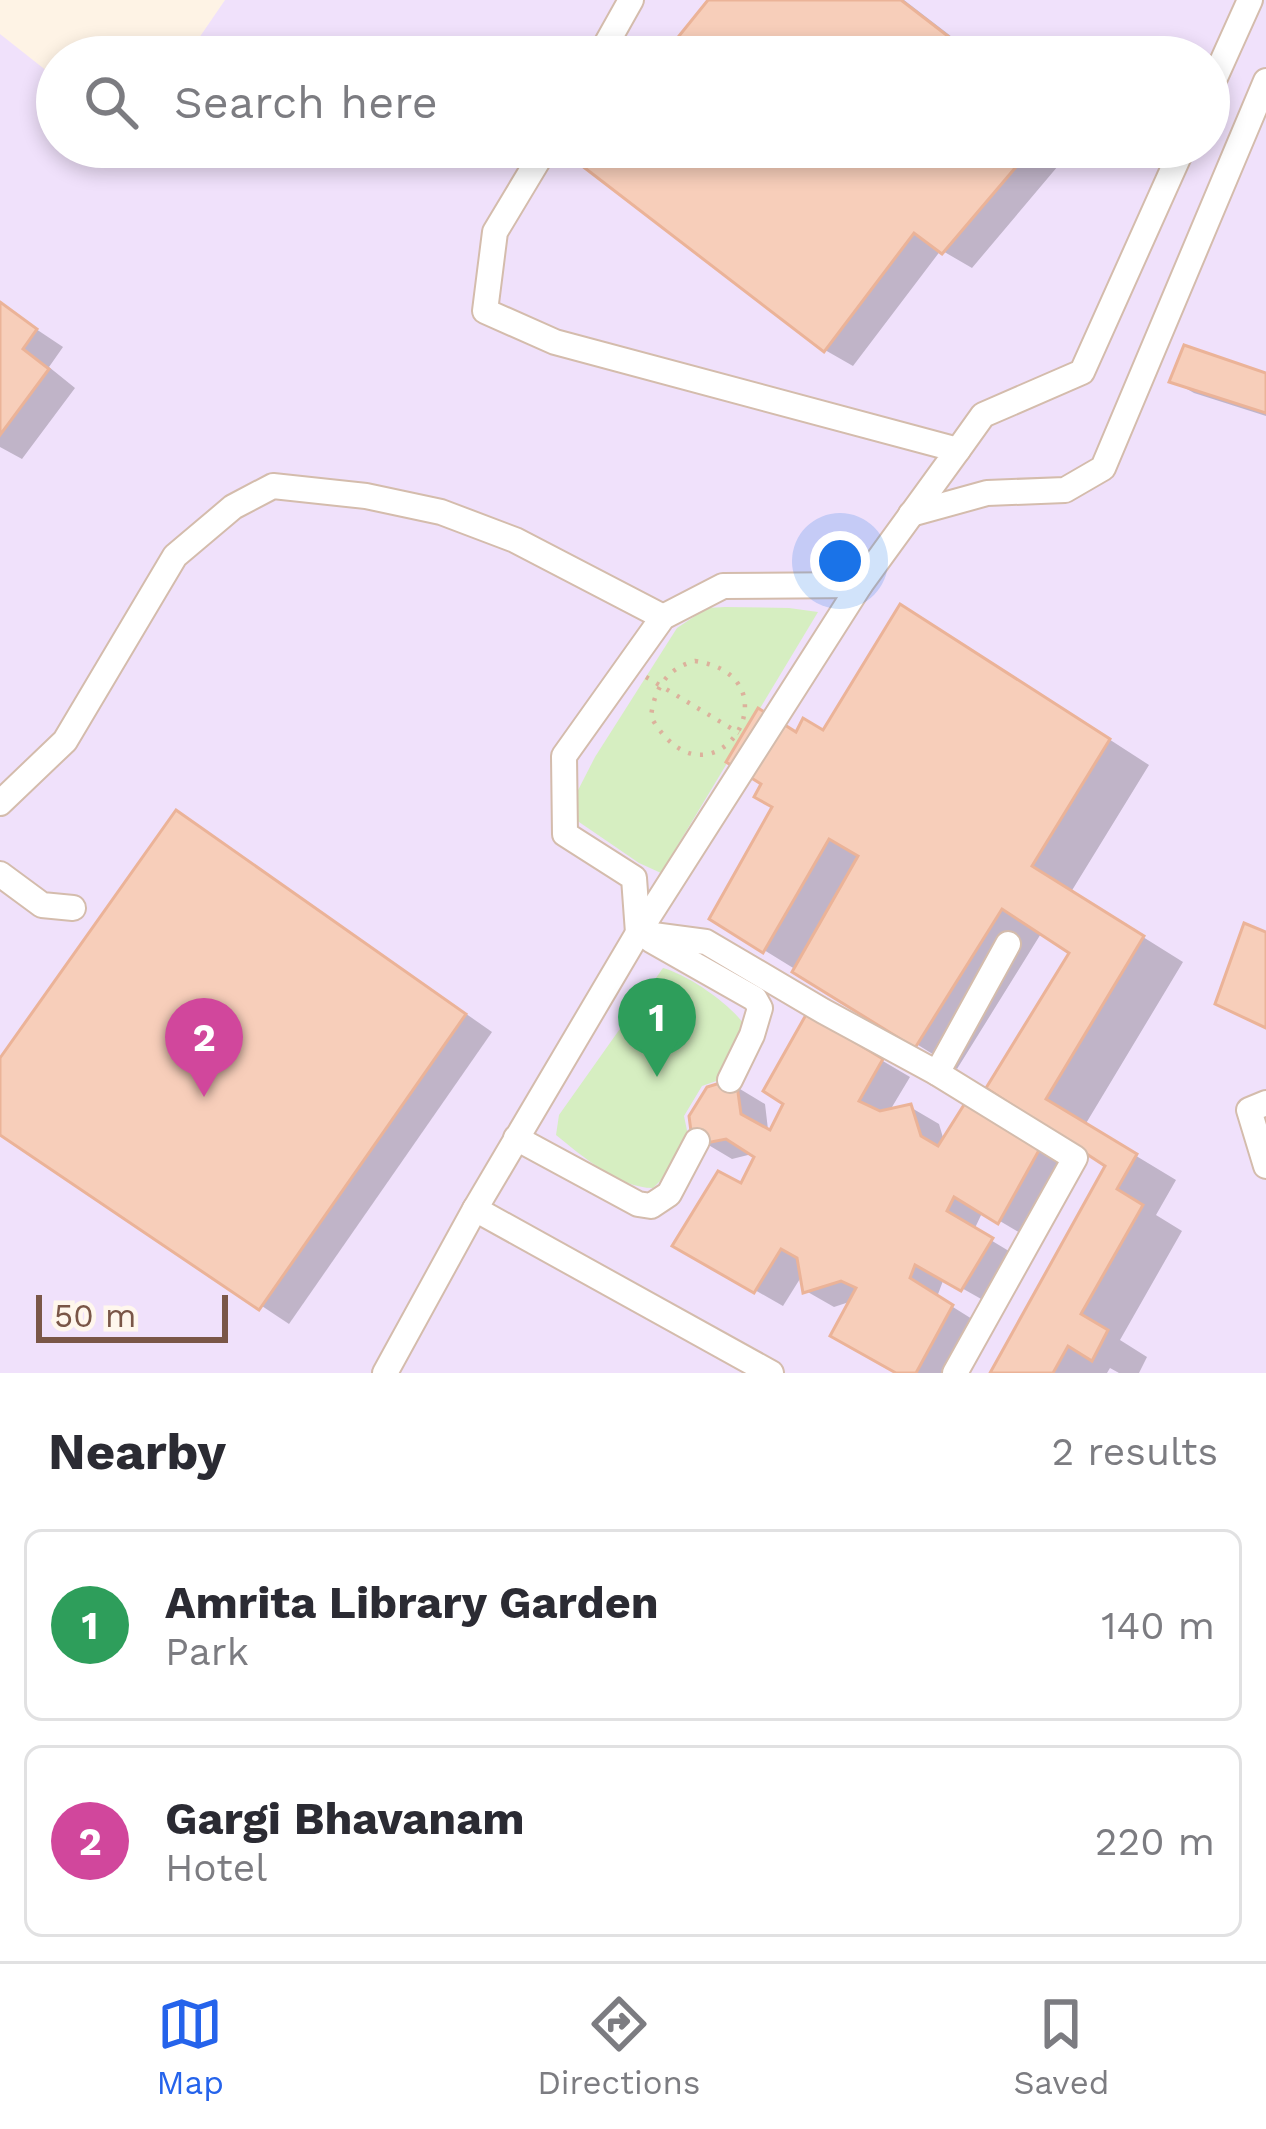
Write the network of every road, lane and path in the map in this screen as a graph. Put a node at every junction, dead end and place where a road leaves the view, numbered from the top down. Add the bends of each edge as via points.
1 (631, 0) edge
2 (1250, 0) edge
3 (610, 36) edge
4 (1230, 44) edge
5 (1266, 81) edge
6 (1230, 166) edge
7 (533, 168) edge
8 (1174, 168) edge
9 (1229, 168) edge
10 (958, 449) junction
11 (911, 514) junction
12 (860, 585) junction
13 (663, 617) junction
14 (628, 667) junction
15 (659, 685) junction
16 (739, 733) junction
17 (0, 803) edge
18 (0, 874) edge
19 (73, 908) dead end
20 (638, 933) junction
21 (1008, 944) dead end
22 (937, 1073) junction
23 (730, 1080) dead end
24 (1266, 1103) edge
25 (517, 1138) junction
26 (697, 1142) dead end
27 (1266, 1166) edge
28 (475, 1209) junction
29 (386, 1373) edge
30 (771, 1373) edge
31 (955, 1373) edge

1 - 3 street
2 - 4 street
5 - 6 street
7 - 10 street via 495,232 485,311 555,342
8 - 10 street via 1082,372 983,415
9 - 11 street via 1103,467 1066,490 987,493
10 - 11 street
11 - 12 street
12 - 13 street via 723,586
12 - 20 street
13 - 14 street
13 - 17 street via 515,540 441,512 273,486 233,507 175,556 65,741
14 - 15 path
14 - 20 street via 564,756 565,834 634,878
15 - 16 path
15 - 16 path via 651,717 680,750 713,753
15 - 16 path via 684,664 718,667 736,680 745,702
18 - 19 street via 42,905
20 - 22 street via 706,942
20 - 23 street via 755,999 760,1012
20 - 25 street
21 - 22 street
22 - 31 street via 1075,1158
24 - 27 street via 1249,1110
25 - 26 street via 651,1206 669,1194
25 - 28 street
28 - 29 street
28 - 30 street

